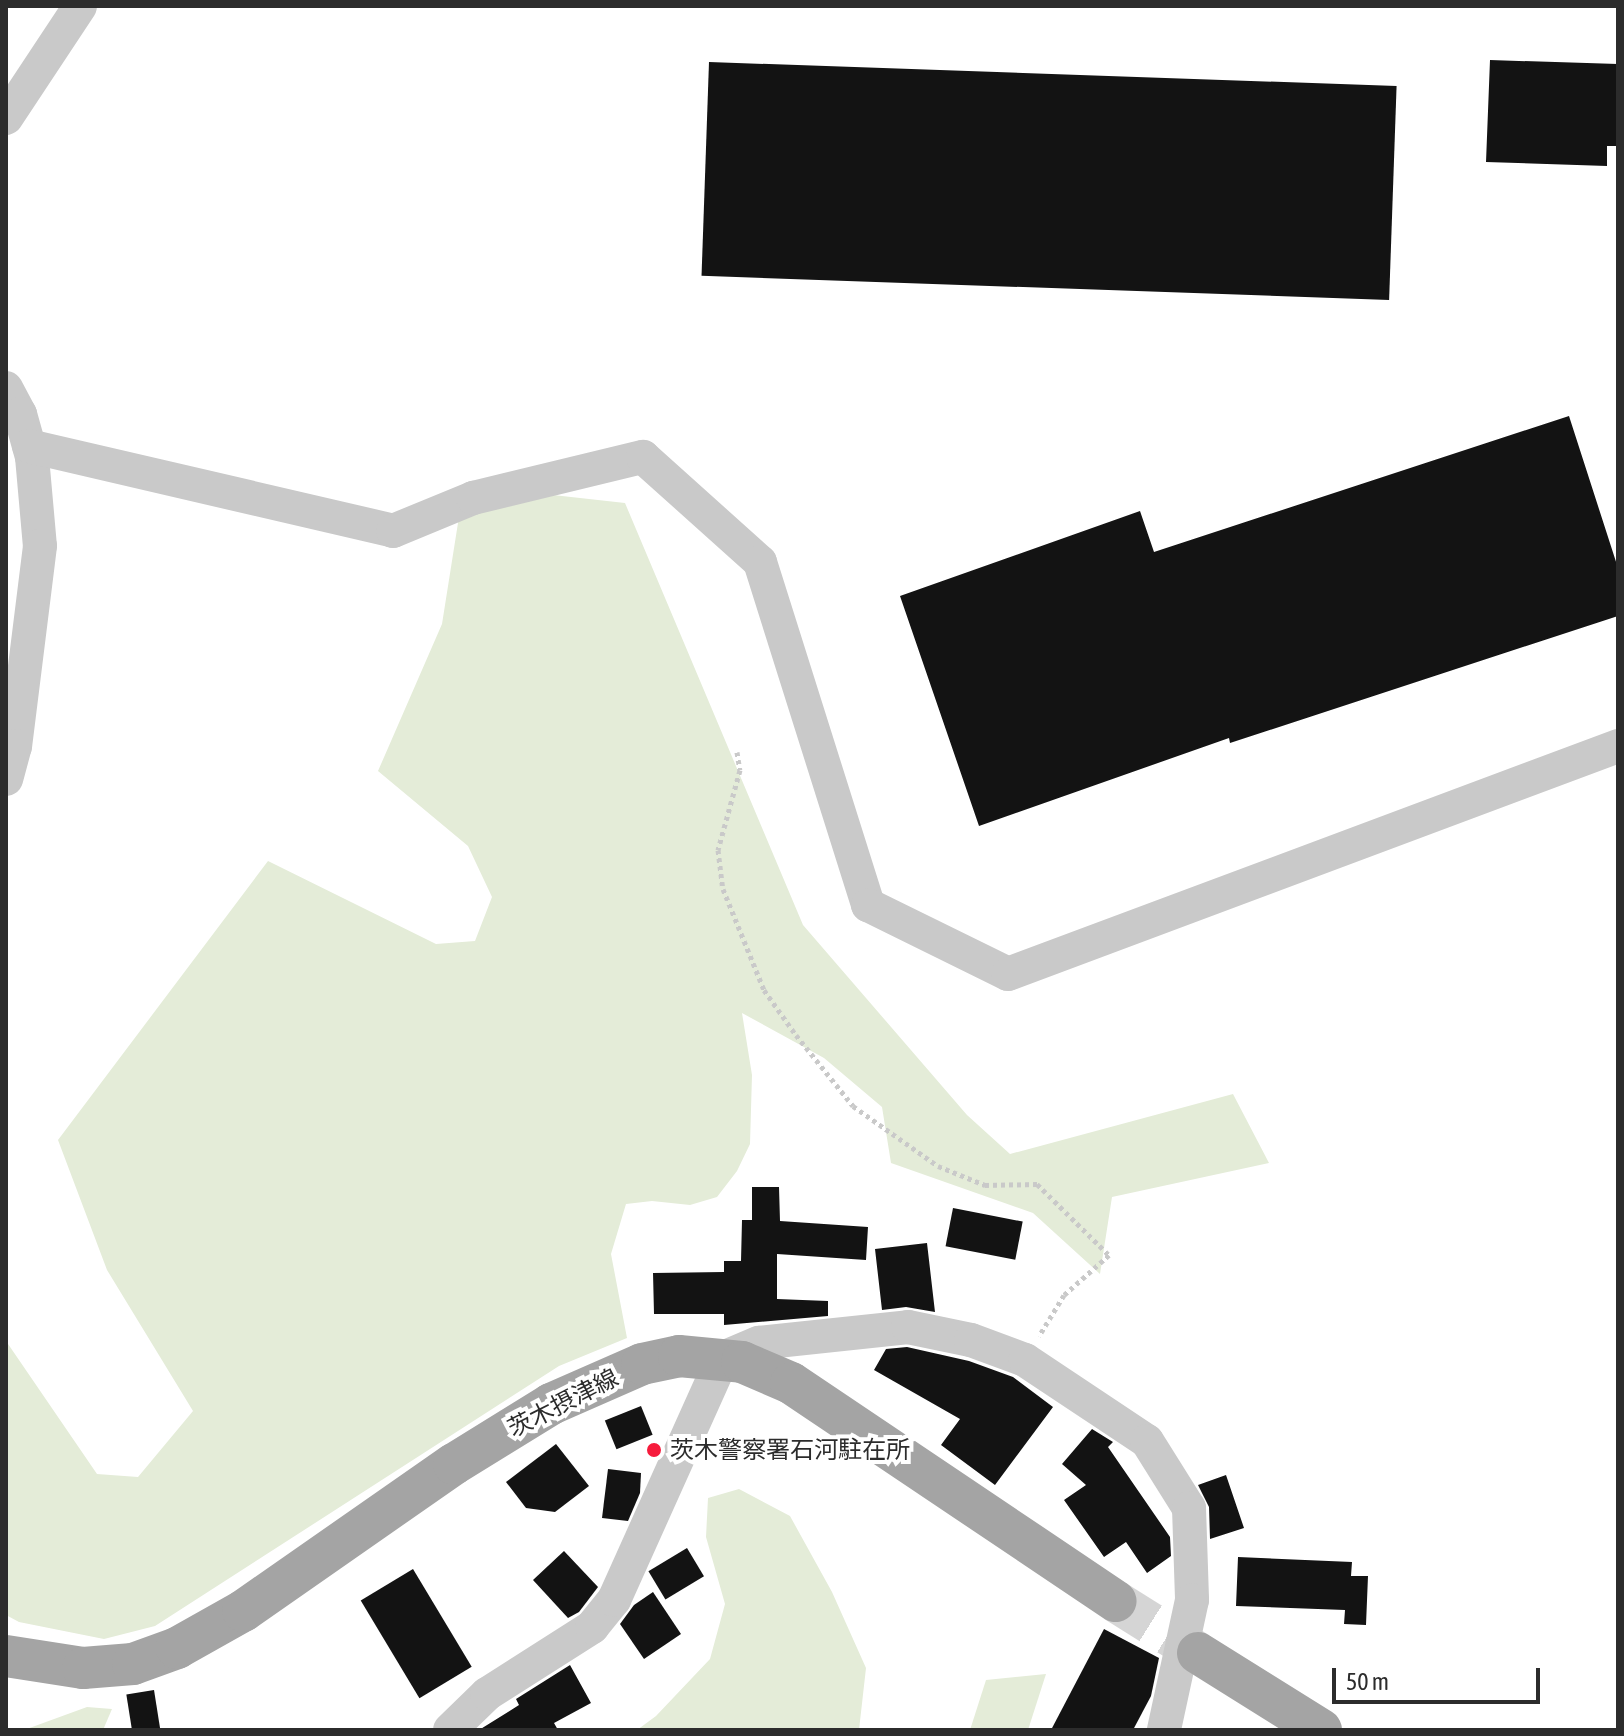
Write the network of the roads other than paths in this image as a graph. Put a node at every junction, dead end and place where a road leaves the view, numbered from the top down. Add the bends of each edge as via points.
1 (80, 6) edge
2 (6, 118) edge
3 (6, 388) edge
4 (29, 446) junction
5 (1618, 746) edge
6 (6, 779) edge
7 (723, 1358) junction
8 (1115, 1601) tunnel mouth
9 (1198, 1653) tunnel mouth
10 (6, 1656) edge
11 (450, 1730) edge
12 (1164, 1730) edge
13 (1321, 1730) edge

1 - 2 street
3 - 4 street
4 - 5 street via 393,531 473,498 643,457 760,562 868,905 1008,974
4 - 6 street via 40,546 15,746
7 - 8 main road, 茨木摂津線 via 791,1383
7 - 10 main road, 茨木摂津線 via 679,1356 642,1364 551,1404 454,1464 243,1611 177,1648 133,1664 83,1668
7 - 11 street via 614,1600 592,1627 487,1694
7 - 12 street via 759,1343 908,1327 971,1340 1025,1360 1147,1441 1189,1508 1192,1600
9 - 13 main road

